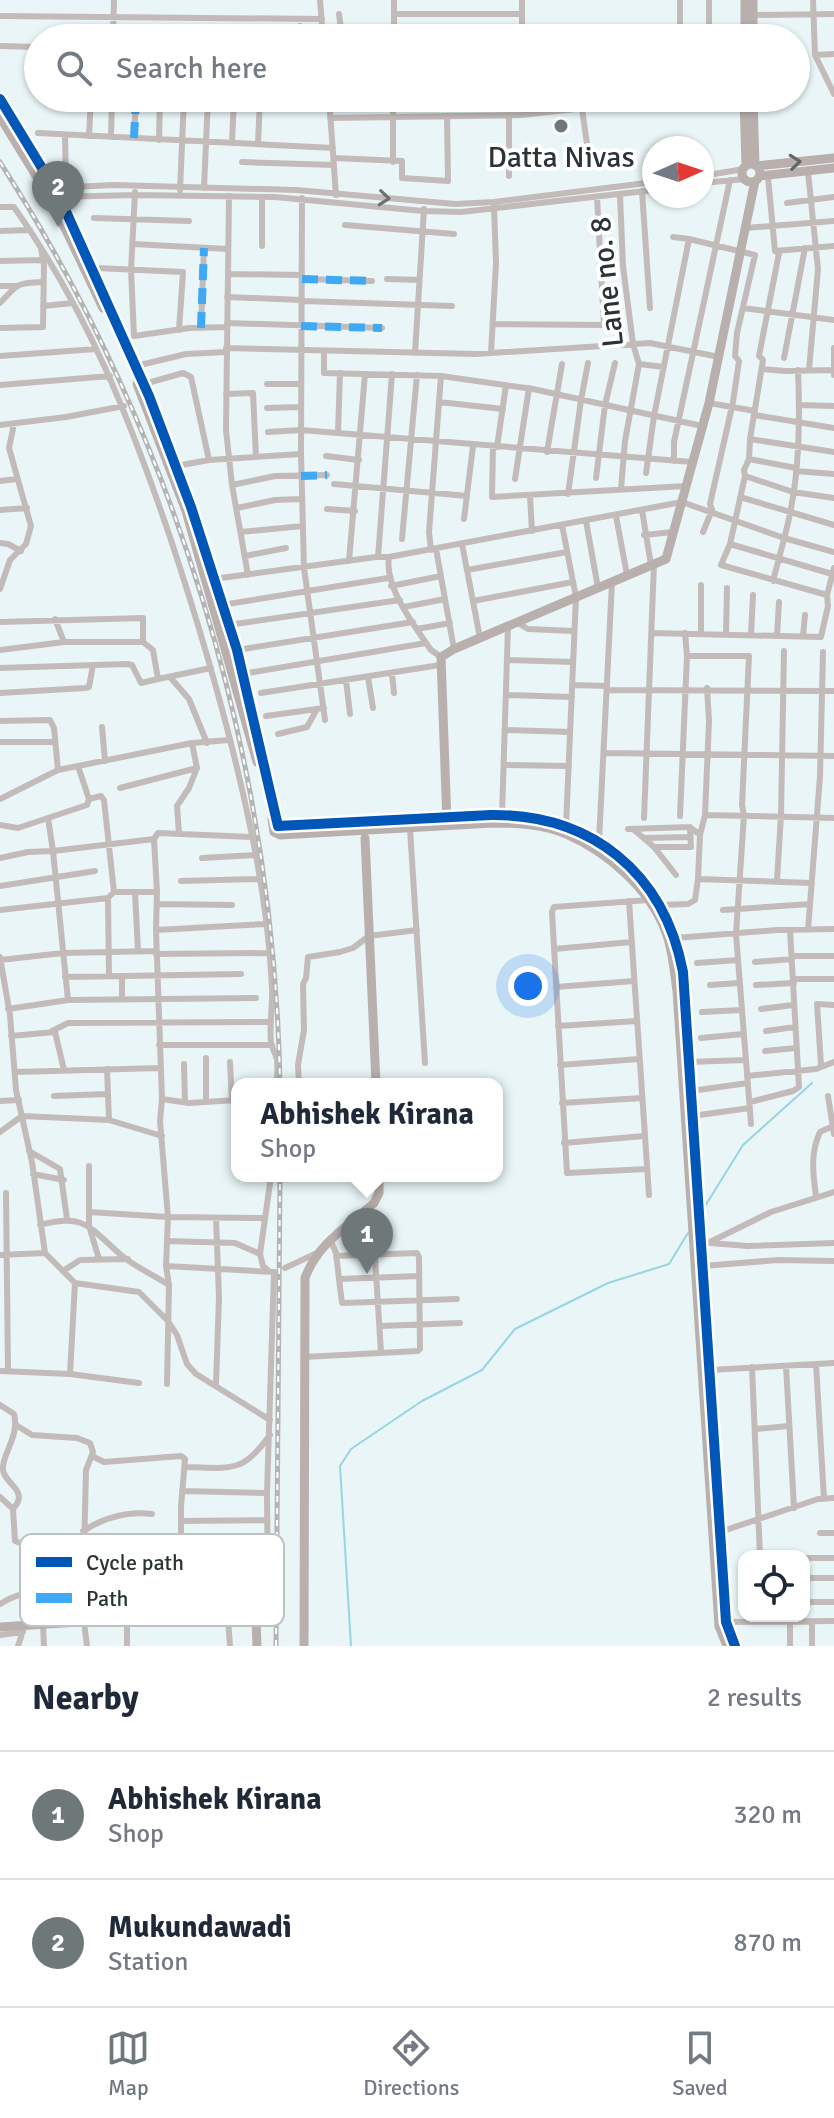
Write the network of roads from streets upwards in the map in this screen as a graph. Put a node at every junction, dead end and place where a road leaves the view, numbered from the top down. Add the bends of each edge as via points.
1 (114, 0) edge
2 (319, 0) edge
3 (394, 0) edge
4 (522, 0) edge
5 (680, 0) edge
6 (709, 0) edge
7 (745, 0) edge
8 (753, 0) edge
9 (813, 0) edge
10 (339, 14) dead end
11 (394, 14) junction
12 (522, 14) junction
13 (834, 14) edge
14 (749, 15) junction
15 (813, 15) junction
16 (0, 16) edge
17 (114, 17) junction
18 (322, 19) junction
19 (114, 24) edge
20 (322, 24) edge
21 (340, 24) edge
22 (394, 24) edge
23 (522, 24) edge
24 (680, 24) edge
25 (709, 24) edge
26 (747, 24) edge
27 (751, 24) edge
28 (0, 46) edge
29 (24, 47) edge
30 (834, 54) edge
31 (815, 55) junction
32 (834, 94) edge
33 (0, 99) edge
34 (90, 112) edge
35 (112, 112) edge
36 (135, 112) edge
37 (160, 112) edge
38 (184, 112) edge
39 (207, 112) edge
40 (233, 112) edge
41 (259, 112) edge
42 (330, 112) edge
43 (393, 112) edge
44 (552, 112) edge
45 (582, 112) edge
46 (749, 112) edge
47 (509, 115) junction
48 (521, 115) joint
49 (447, 116) junction
50 (0, 117) edge
51 (393, 117) junction
52 (330, 118) junction
53 (38, 133) dead end
54 (65, 135) junction
55 (89, 136) junction
56 (111, 137) junction
57 (134, 138) junction
58 (159, 140) junction
59 (183, 141) junction
60 (206, 142) junction
61 (232, 143) junction
62 (258, 144) junction
63 (333, 148) junction
64 (834, 158) edge
65 (242, 162) dead end
66 (334, 162) junction
67 (393, 162) junction
68 (590, 165) dead end
69 (834, 168) edge
70 (808, 172) junction
71 (754, 173) junction
72 (714, 175) edge
73 (509, 176) dead end
74 (730, 180) junction
75 (714, 182) edge
76 (642, 184) edge
77 (66, 186) junction
78 (136, 186) junction
79 (181, 187) junction
80 (204, 188) junction
81 (229, 188) junction
82 (304, 191) junction
83 (642, 191) edge
84 (51, 193) junction
85 (262, 193) junction
86 (336, 193) junction
87 (135, 195) junction
88 (620, 195) junction
89 (180, 196) junction
90 (229, 197) junction
91 (597, 197) junction
92 (834, 197) edge
93 (302, 199) junction
94 (811, 200) junction
95 (337, 202) junction
96 (424, 202) junction
97 (787, 203) dead end
98 (494, 206) junction
99 (0, 207) edge
100 (643, 208) edge
101 (423, 211) junction
102 (94, 218) dead end
103 (134, 219) junction
104 (189, 221) dead end
105 (834, 221) edge
106 (814, 223) junction
107 (345, 225) dead end
108 (773, 227) junction
109 (746, 228) junction
110 (30, 230) junction
111 (0, 231) edge
112 (422, 231) junction
113 (454, 234) dead end
114 (673, 237) dead end
115 (689, 239) junction
116 (40, 244) junction
117 (133, 244) junction
118 (262, 246) dead end
119 (715, 246) junction
120 (834, 246) edge
121 (204, 248) junction
122 (805, 248) junction
123 (816, 248) junction
124 (228, 249) junction
125 (775, 251) junction
126 (741, 252) junction
127 (42, 260) junction
128 (0, 261) edge
129 (96, 268) dead end
130 (131, 270) junction
131 (228, 274) junction
132 (302, 277) junction
133 (387, 279) dead end
134 (419, 280) junction
135 (372, 281) dead end
136 (42, 282) junction
137 (0, 286) edge
138 (16, 286) junction
139 (227, 297) junction
140 (302, 300) junction
141 (0, 303) edge
142 (73, 303) junction
143 (417, 305) junction
144 (43, 306) junction
145 (452, 306) dead end
146 (650, 308) dead end
147 (743, 308) junction
148 (768, 313) junction
149 (792, 316) junction
150 (814, 319) junction
151 (834, 320) edge
152 (493, 324) junction
153 (226, 325) junction
154 (301, 326) junction
155 (0, 328) edge
156 (201, 328) junction
157 (382, 328) dead end
158 (179, 330) junction
159 (134, 336) junction
160 (124, 342) junction
161 (633, 344) junction
162 (669, 347) junction
163 (834, 348) edge
164 (96, 349) junction
165 (226, 350) junction
166 (301, 350) junction
167 (324, 351) junction
168 (693, 352) junction
169 (415, 353) junction
170 (491, 353) junction
171 (0, 356) edge
172 (719, 357) junction
173 (784, 358) dead end
174 (588, 363) dead end
175 (615, 363) dead end
176 (562, 364) dead end
177 (639, 364) junction
178 (136, 366) junction
179 (664, 367) junction
180 (762, 369) junction
181 (798, 370) junction
182 (809, 370) junction
183 (834, 372) edge
184 (340, 373) junction
185 (365, 374) junction
186 (392, 374) junction
187 (417, 375) junction
188 (110, 376) junction
189 (441, 376) junction
190 (144, 384) junction
191 (267, 384) dead end
192 (301, 384) junction
193 (0, 385) edge
194 (506, 385) junction
195 (529, 388) junction
196 (226, 394) junction
197 (556, 394) junction
198 (581, 400) junction
199 (439, 402) junction
200 (709, 403) junction
201 (605, 405) junction
202 (799, 405) junction
203 (124, 406) junction
204 (834, 406) edge
205 (301, 407) junction
206 (732, 407) junction
207 (267, 408) dead end
208 (503, 409) junction
209 (630, 411) junction
210 (755, 413) junction
211 (654, 416) junction
212 (678, 422) junction
213 (799, 422) junction
214 (14, 424) junction
215 (0, 425) edge
216 (702, 426) junction
217 (834, 428) edge
218 (301, 430) junction
219 (268, 432) dead end
220 (338, 433) junction
221 (361, 436) junction
222 (386, 438) junction
223 (750, 439) junction
224 (411, 440) junction
225 (436, 443) junction
226 (473, 446) junction
227 (495, 447) junction
228 (798, 447) junction
229 (0, 448) edge
230 (9, 448) junction
231 (519, 449) junction
232 (547, 452) junction
233 (834, 452) edge
234 (301, 454) junction
235 (573, 454) junction
236 (326, 456) dead end
237 (598, 456) junction
238 (256, 457) junction
239 (624, 458) junction
240 (648, 458) junction
241 (230, 459) junction
242 (749, 459) junction
243 (209, 460) junction
244 (359, 460) junction
245 (674, 461) junction
246 (692, 462) junction
247 (176, 466) junction
248 (796, 470) junction
249 (646, 473) dead end
250 (834, 474) edge
251 (327, 475) dead end
252 (301, 476) junction
253 (745, 476) junction
254 (596, 478) dead end
255 (17, 479) junction
256 (515, 479) dead end
257 (0, 481) edge
258 (334, 484) dead end
259 (232, 485) junction
260 (357, 486) junction
261 (686, 486) junction
262 (383, 489) junction
263 (621, 489) junction
264 (406, 491) junction
265 (793, 492) junction
266 (432, 493) junction
267 (568, 494) junction
268 (467, 496) junction
269 (530, 496) junction
270 (740, 497) junction
271 (834, 498) edge
272 (302, 499) junction
273 (682, 502) junction
274 (27, 508) junction
275 (237, 508) junction
276 (327, 509) dead end
277 (0, 510) edge
278 (642, 510) junction
279 (712, 510) junction
280 (355, 511) junction
281 (790, 514) junction
282 (616, 516) junction
283 (464, 519) dead end
284 (735, 519) junction
285 (586, 521) junction
286 (562, 525) junction
287 (834, 525) edge
288 (303, 526) junction
289 (532, 531) junction
290 (241, 532) junction
291 (673, 532) junction
292 (703, 532) dead end
293 (644, 535) junction
294 (784, 538) junction
295 (402, 539) dead end
296 (0, 543) edge
297 (462, 544) junction
298 (730, 544) junction
299 (286, 548) dead end
300 (433, 549) junction
301 (21, 551) junction
302 (567, 552) junction
303 (834, 552) edge
304 (245, 556) junction
305 (378, 557) junction
306 (389, 557) junction
307 (779, 559) junction
308 (349, 561) junction
309 (653, 564) junction
310 (304, 568) junction
311 (467, 570) junction
312 (833, 571) edge
313 (248, 575) junction
314 (627, 575) junction
315 (441, 576) junction
316 (221, 578) dead end
317 (388, 578) junction
318 (773, 581) junction
319 (573, 582) junction
320 (612, 582) junction
321 (701, 585) dead end
322 (391, 586) junction
323 (598, 588) junction
324 (727, 588) dead end
325 (0, 589) edge
326 (307, 590) junction
327 (753, 595) dead end
328 (827, 595) junction
329 (576, 597) junction
330 (445, 599) junction
331 (473, 601) junction
332 (779, 602) dead end
333 (402, 603) junction
334 (222, 605) junction
335 (831, 607) edge
336 (310, 614) junction
337 (805, 615) dead end
338 (55, 619) junction
339 (0, 622) edge
340 (413, 622) junction
341 (450, 623) junction
342 (512, 624) junction
343 (228, 625) junction
344 (417, 629) junction
345 (574, 631) junction
346 (652, 633) junction
347 (685, 633) junction
348 (701, 633) junction
349 (726, 634) junction
350 (751, 635) junction
351 (314, 636) junction
352 (777, 636) junction
353 (803, 636) junction
354 (480, 638) junction
355 (64, 642) junction
356 (143, 642) junction
357 (426, 643) junction
358 (454, 649) junction
359 (0, 650) edge
360 (237, 650) junction
361 (784, 651) dead end
362 (823, 652) dead end
363 (687, 656) junction
364 (507, 660) junction
365 (317, 661) junction
366 (440, 661) junction
367 (573, 662) junction
368 (93, 665) junction
369 (0, 668) edge
370 (211, 668) junction
371 (392, 673) junction
372 (242, 674) junction
373 (170, 677) junction
374 (368, 677) junction
375 (158, 679) junction
376 (346, 680) junction
377 (320, 684) junction
378 (572, 685) junction
379 (607, 688) junction
380 (707, 688) junction
381 (685, 689) junction
382 (747, 689) junction
383 (649, 690) junction
384 (784, 691) junction
385 (823, 691) junction
386 (834, 691) edge
387 (0, 693) edge
388 (261, 693) dead end
389 (394, 693) dead end
390 (506, 695) junction
391 (572, 697) junction
392 (320, 708) junction
393 (373, 708) dead end
394 (350, 714) dead end
395 (266, 716) dead end
396 (325, 720) dead end
397 (0, 721) edge
398 (102, 727) dead end
399 (505, 730) junction
400 (570, 732) junction
401 (278, 734) dead end
402 (229, 740) junction
403 (0, 742) edge
404 (55, 742) junction
405 (192, 743) junction
406 (207, 743) junction
407 (604, 753) junction
408 (681, 753) junction
409 (707, 753) junction
410 (646, 754) junction
411 (744, 754) junction
412 (783, 755) junction
413 (820, 755) junction
414 (834, 756) edge
415 (105, 761) junction
416 (504, 765) junction
417 (78, 766) junction
418 (569, 766) junction
419 (197, 768) junction
420 (58, 770) junction
421 (120, 788) dead end
422 (0, 799) edge
423 (89, 799) junction
424 (502, 815) junction
425 (705, 815) junction
426 (744, 815) junction
427 (781, 815) junction
428 (680, 816) dead end
429 (48, 818) junction
430 (644, 818) dead end
431 (817, 818) junction
432 (834, 818) edge
433 (447, 822) junction
434 (0, 825) edge
435 (550, 825) junction
436 (566, 826) junction
437 (690, 827) junction
438 (366, 828) junction
439 (278, 829) junction
440 (410, 829) junction
441 (179, 833) junction
442 (700, 835) junction
443 (251, 837) junction
444 (690, 837) junction
445 (644, 838) junction
446 (154, 839) junction
447 (599, 841) junction
448 (109, 843) junction
449 (654, 847) junction
450 (53, 851) junction
451 (256, 855) junction
452 (0, 858) edge
453 (202, 858) dead end
454 (95, 871) dead end
455 (676, 875) dead end
456 (54, 877) junction
457 (259, 879) junction
458 (698, 879) junction
459 (777, 880) junction
460 (181, 881) dead end
461 (739, 881) junction
462 (812, 883) junction
463 (0, 886) edge
464 (135, 892) junction
465 (157, 892) junction
466 (111, 895) junction
467 (629, 901) junction
468 (654, 901) junction
469 (58, 903) junction
470 (158, 904) junction
471 (810, 904) junction
472 (232, 905) dead end
473 (736, 909) junction
474 (0, 910) edge
475 (723, 910) dead end
476 (265, 924) junction
477 (834, 929) edge
478 (156, 930) junction
479 (417, 930) junction
480 (790, 930) junction
481 (808, 930) junction
482 (736, 934) junction
483 (369, 936) junction
484 (675, 938) junction
485 (632, 942) junction
486 (353, 948) junction
487 (554, 949) junction
488 (138, 951) junction
489 (110, 952) junction
490 (156, 952) junction
491 (63, 953) junction
492 (269, 953) junction
493 (834, 956) edge
494 (370, 957) junction
495 (792, 958) junction
496 (0, 959) edge
497 (738, 960) junction
498 (755, 962) dead end
499 (697, 963) dead end
500 (241, 974) dead end
501 (156, 975) junction
502 (109, 976) junction
503 (122, 976) junction
504 (65, 977) junction
505 (834, 979) edge
506 (634, 981) junction
507 (794, 981) junction
508 (739, 983) junction
509 (710, 985) dead end
510 (756, 985) dead end
511 (556, 987) junction
512 (256, 998) dead end
513 (157, 999) junction
514 (68, 1000) junction
515 (122, 1000) junction
516 (793, 1005) junction
517 (834, 1005) edge
518 (761, 1009) dead end
519 (741, 1010) junction
520 (9, 1012) junction
521 (702, 1012) dead end
522 (0, 1015) edge
523 (158, 1021) junction
524 (637, 1021) junction
525 (271, 1022) junction
526 (558, 1026) junction
527 (795, 1027) junction
528 (52, 1031) junction
529 (766, 1031) dead end
530 (743, 1034) junction
531 (701, 1038) dead end
532 (11, 1040) junction
533 (0, 1045) edge
534 (159, 1045) junction
535 (272, 1045) junction
536 (796, 1048) junction
537 (765, 1051) dead end
538 (206, 1058) dead end
539 (639, 1059) junction
540 (745, 1060) junction
541 (230, 1062) dead end
542 (689, 1062) junction
543 (834, 1062) edge
544 (425, 1063) dead end
545 (184, 1064) dead end
546 (560, 1065) junction
547 (821, 1065) junction
548 (160, 1068) junction
549 (107, 1069) junction
550 (64, 1070) junction
551 (798, 1070) junction
552 (16, 1072) junction
553 (232, 1078) edge
554 (277, 1078) edge
555 (299, 1078) edge
556 (376, 1078) edge
557 (748, 1080) junction
558 (691, 1091) junction
559 (108, 1094) junction
560 (54, 1096) dead end
561 (828, 1096) dead end
562 (642, 1098) junction
563 (162, 1099) junction
564 (19, 1100) junction
565 (231, 1100) edge
566 (0, 1101) edge
567 (185, 1102) junction
568 (206, 1102) junction
569 (562, 1103) junction
570 (750, 1105) junction
571 (22, 1116) junction
572 (692, 1116) junction
573 (109, 1120) junction
574 (751, 1124) dead end
575 (833, 1130) edge
576 (0, 1132) edge
577 (162, 1136) junction
578 (644, 1136) junction
579 (564, 1143) junction
580 (29, 1151) junction
581 (89, 1166) dead end
582 (646, 1169) junction
583 (33, 1174) junction
584 (64, 1180) junction
585 (270, 1182) edge
586 (379, 1182) edge
587 (834, 1192) edge
588 (6, 1193) dead end
589 (649, 1195) dead end
590 (816, 1196) junction
591 (695, 1211) junction
592 (89, 1212) junction
593 (361, 1213) junction
594 (168, 1217) junction
595 (216, 1218) junction
596 (265, 1218) junction
597 (67, 1219) junction
598 (40, 1225) junction
599 (89, 1226) junction
600 (3, 1231) edge
601 (330, 1239) junction
602 (167, 1241) junction
603 (217, 1242) junction
604 (700, 1243) junction
605 (834, 1243) edge
606 (45, 1253) junction
607 (317, 1253) junction
608 (260, 1254) junction
609 (375, 1254) junction
610 (3, 1255) edge
611 (336, 1256) junction
612 (99, 1259) junction
613 (128, 1259) junction
614 (834, 1261) edge
615 (166, 1266) junction
616 (703, 1266) junction
617 (3, 1268) edge
618 (285, 1268) dead end
619 (216, 1269) junction
620 (63, 1271) junction
621 (269, 1271) junction
622 (419, 1276) junction
623 (377, 1277) junction
624 (339, 1279) junction
625 (75, 1283) junction
626 (169, 1285) junction
627 (420, 1299) junction
628 (457, 1299) dead end
629 (379, 1301) junction
630 (168, 1321) junction
631 (460, 1323) dead end
632 (420, 1325) junction
633 (380, 1326) junction
634 (381, 1353) junction
635 (304, 1357) junction
636 (834, 1363) edge
637 (816, 1364) junction
638 (786, 1366) junction
639 (752, 1367) junction
640 (709, 1370) junction
641 (4, 1371) edge
642 (70, 1374) junction
643 (139, 1383) dead end
644 (167, 1384) dead end
645 (216, 1384) junction
646 (0, 1405) edge
647 (270, 1420) junction
648 (16, 1425) junction
649 (789, 1426) junction
650 (756, 1429) junction
651 (270, 1435) junction
652 (92, 1456) junction
653 (186, 1467) junction
654 (182, 1491) junction
655 (267, 1493) junction
656 (0, 1497) edge
657 (834, 1498) edge
658 (824, 1499) junction
659 (794, 1508) junction
660 (13, 1509) junction
661 (152, 1514) dead end
662 (267, 1520) junction
663 (761, 1520) junction
664 (181, 1521) junction
665 (83, 1531) junction
666 (716, 1533) junction
667 (820, 1533) dead end
668 (834, 1533) edge
669 (83, 1534) edge
670 (182, 1534) edge
671 (268, 1534) edge
672 (20, 1543) edge
673 (760, 1550) edge
674 (810, 1558) edge
675 (834, 1558) edge
676 (810, 1578) edge
677 (834, 1578) edge
678 (20, 1594) edge
679 (810, 1602) edge
680 (834, 1602) edge
681 (0, 1604) edge
682 (738, 1621) edge
683 (834, 1621) edge
684 (726, 1622) junction
685 (790, 1622) edge
686 (812, 1622) joint
687 (34, 1626) edge
688 (43, 1626) edge
689 (82, 1626) edge
690 (125, 1626) edge
691 (229, 1626) edge
692 (256, 1626) edge
693 (0, 1627) edge
694 (24, 1628) junction
695 (0, 1635) edge
696 (18, 1646) edge
697 (44, 1646) edge
698 (87, 1646) edge
699 (127, 1646) edge
700 (230, 1646) edge
701 (257, 1646) edge
702 (304, 1646) edge
703 (727, 1646) edge
704 (735, 1646) edge
705 (790, 1646) edge
706 (812, 1646) edge

1 - 17 street
2 - 18 street
3 - 11 street
4 - 12 street
5 - 24 street
6 - 25 street
7 - 14 street
8 - 14 street
9 - 15 street
10 - 21 street
11 - 12 street
11 - 22 street
12 - 23 street
13 - 15 street
14 - 15 street
14 - 26 street
14 - 27 street
15 - 31 street
16 - 17 street
17 - 18 street
17 - 19 street
18 - 20 street
28 - 29 street
30 - 31 street
31 - 32 street
33 - 84 street
34 - 55 street
35 - 56 street
36 - 57 street
37 - 58 street
38 - 59 street
39 - 60 street
40 - 61 street
41 - 62 street
42 - 52 street
43 - 51 street
44 - 48 street
45 - 68 street
46 - 71 street
47 - 48 street
47 - 49 street
47 - 73 street
49 - 51 street
49 - 67 street via 448,181 402,178 402,161
50 - 84 street
51 - 52 street
51 - 67 street
52 - 63 street
53 - 54 street
54 - 55 street
54 - 77 street
55 - 56 street
56 - 57 street
57 - 58 street
58 - 59 street
59 - 60 street
59 - 79 street
60 - 61 street
60 - 80 street
61 - 62 street
62 - 63 street
63 - 66 street
71 -> 64 street
65 - 66 street
66 - 67 street
66 - 86 street
69 - 70 street
70 - 71 street
70 - 94 street
71 - 72 street
71 - 74 street
71 - 108 street
71 - 109 street
74 - 75 street
74 - 119 street
76 - 98 street
77 - 78 street
77 - 84 street
78 - 79 street
78 - 87 street
79 - 80 street
79 - 89 street
80 - 81 street
81 - 85 street
81 - 90 street
82 - 85 street
82 - 86 street
82 - 93 street
83 - 88 street
84 - 87 street
84 - 160 street
84 - 439 street via 138,386 186,511
85 - 90 street
85 - 93 street
85 - 118 street
86 - 95 street
86 -> 96 street
87 - 89 street
87 - 103 street
88 - 91 street
88 - 161 street, Lane no. 8
89 - 90 street
90 - 124 street
91 - 98 street
91 - 152 street via 604,325
92 - 94 street
93 - 95 street
93 - 132 street
94 - 97 street
94 - 106 street
95 - 101 street
96 - 98 street
96 - 101 street
98 - 101 street
98 - 152 street
99 - 110 street via 14,207
100 - 146 street
101 - 112 street
102 - 103 street
103 - 104 street
103 - 117 street
105 - 106 street
106 - 108 street
106 - 123 street
107 - 112 street
108 - 109 street
108 - 125 street
109 - 126 street
110 - 111 street
110 - 116 street
112 - 113 street
112 - 134 street
114 - 115 street
115 - 119 street
115 - 162 street
116 - 127 street
116 - 142 street
117 - 121 street
117 - 130 street
119 - 126 street
119 - 168 street
120 - 123 street
121 - 124 street
121 - 156 street
122 - 123 street
122 - 125 street
122 - 149 street
123 - 150 street
124 - 131 street
125 - 148 street via 779,253
126 - 147 street via 755,255
126 - 172 street
127 - 128 street
127 - 136 street
129 - 130 street
130 - 158 street via 183,272
130 - 159 street
131 - 132 street
131 - 139 street
132 - 135 street
132 - 140 street
133 - 134 street
134 - 143 street
136 - 138 street
136 - 144 street
137 - 138 street
138 - 141 street
139 - 140 street
139 - 153 street
140 - 143 street
140 - 154 street
142 - 144 street
142 - 164 street
143 - 145 street
143 - 169 street
144 - 155 street via 43,327
147 - 148 street
147 - 206 street
148 - 149 street
148 - 180 street via 759,356
149 - 150 street
149 - 173 street
150 - 151 street
150 - 182 street
152 - 170 street
153 - 154 street
153 - 156 street
153 - 165 street
154 - 157 street
154 - 166 street
156 - 158 street
158 - 159 street
159 - 160 street
160 - 178 street
161 - 162 street
161 - 170 street
161 - 177 street, Lane no. 8
162 - 168 street
162 - 179 street
163 - 183 street
164 - 171 street
164 - 188 street
165 - 166 street
165 - 178 street
165 - 196 street
166 - 167 street
166 - 192 street
167 - 169 street
167 - 184 street via 324,373
168 - 172 street
168 - 212 street
169 - 170 street
172 - 200 street
174 - 198 street
175 - 201 street
176 - 197 street
177 - 179 street
177 - 209 street
178 - 190 street
179 - 211 street
180 - 181 street
180 - 210 street
181 - 182 street
181 - 202 street
182 - 183 street
184 - 185 street
184 - 220 street
185 - 186 street
185 - 221 street
186 - 187 street
186 - 222 street
187 - 189 street
187 - 224 street
188 - 193 street
188 - 203 street
189 - 194 street
189 - 199 street
190 - 243 street via 189,374
190 - 247 street
191 - 192 street
192 - 205 street
194 - 195 street
194 - 208 street
195 - 197 street
195 - 231 street
196 - 238 street via 253,393
196 - 241 street
197 - 198 street
197 - 232 street
198 - 201 street
198 - 235 street
199 - 208 street
199 - 225 street
200 - 206 street
200 - 216 street
201 - 209 street
201 - 237 street
202 - 204 street
202 - 213 street
203 - 214 street
203 - 370 street
205 - 207 street
205 - 218 street
206 - 210 street
206 - 279 street
208 - 227 street
209 - 211 street
209 - 239 street
210 - 213 street
210 - 223 street
211 - 212 street
211 - 240 street
212 - 216 street
212 - 245 street
213 - 217 street
213 - 228 street
214 - 215 street
214 - 230 street
216 - 246 street
218 - 219 street
218 - 220 street
218 - 234 street
220 - 221 street
221 - 222 street
221 - 244 street
222 - 224 street
222 - 262 street
223 - 228 street
223 - 242 street
224 - 225 street
224 - 264 street
225 - 226 street
225 - 266 street
226 - 227 street
226 - 268 street
227 - 231 street
227 - 269 street via 490,497
228 - 233 street
228 - 248 street
229 - 230 street
230 - 255 street
231 - 232 street
231 - 256 street
232 - 235 street
234 - 238 street
234 - 252 street
235 - 237 street
235 - 267 street
236 - 244 street
237 - 239 street
237 - 254 street
238 - 241 street
239 - 240 street
239 - 263 street
240 - 245 street
240 - 249 street
241 - 243 street
241 - 259 street
242 - 248 street
242 - 253 street
243 - 247 street
244 - 260 street
245 - 246 street
246 - 261 street
247 - 334 street
248 - 250 street
248 - 265 street
251 - 252 street
252 - 259 street
252 - 272 street
253 - 265 street
253 - 270 street
255 - 257 street
255 - 274 street
258 - 260 street
259 - 275 street
260 - 262 street
260 - 280 street
261 - 263 street
261 - 273 street
262 - 264 street
262 - 305 street
263 - 267 street
264 - 266 street
264 - 295 street
265 - 271 street
265 - 281 street
266 - 268 street
266 - 300 street
267 - 269 street
268 - 283 street
269 - 289 street
270 - 281 street
270 - 284 street
272 - 275 street
272 - 288 street
273 - 278 street
273 - 279 street
273 - 291 street
274 - 277 street
274 - 301 street via 31,526
275 - 290 street
276 - 280 street
278 - 282 street
278 - 293 street
279 - 284 street
279 - 292 street
280 - 308 street
281 - 287 street
281 - 294 street
282 - 285 street
282 - 314 street
284 - 294 street
284 - 298 street
285 - 286 street
285 - 323 street
286 - 289 street
286 - 302 street
288 - 290 street
288 - 310 street
289 - 297 street
290 - 304 street
291 - 293 street
291 - 309 street via 666,559
293 - 309 street
294 - 303 street
294 - 307 street
296 - 301 street
297 - 300 street
297 - 311 street
298 - 307 street
298 - 318 street via 721,565
299 - 304 street
300 - 306 street
300 - 315 street
301 - 325 street via 10,560
302 - 311 street
302 - 319 street
304 - 313 street
305 - 306 street
305 - 308 street
306 - 317 street
307 - 312 street
307 - 318 street
308 - 310 street
309 - 314 street
309 - 346 street
310 - 313 street
310 - 326 street
311 - 331 street
312 - 328 street
313 - 316 street
314 - 320 street
315 - 322 street
315 - 330 street
317 - 322 street
317 - 326 street
318 - 328 street
319 - 329 street
319 - 331 street
320 - 323 street
320 - 379 street
321 - 348 street
322 - 333 street
323 - 329 street
324 - 349 street
326 - 334 street
326 - 336 street
327 - 350 street
328 - 335 street
329 - 342 street
329 - 345 street
330 - 333 street
330 - 341 street
331 - 354 street
332 - 352 street
333 - 336 street
333 - 340 street
334 - 343 street
335 - 353 street via 823,637
336 - 343 street
336 - 351 street
337 - 353 street
338 - 339 street
338 - 355 street
338 - 356 street via 143,618
340 - 344 street
340 - 351 street
341 - 344 street
341 - 358 street
342 - 345 street
342 - 354 street
342 - 364 street
343 - 360 street
344 - 357 street
345 - 367 street
346 - 347 street
346 - 383 street
347 - 348 street
347 - 363 street
348 - 349 street
349 - 350 street
350 - 352 street
351 - 360 street
351 - 365 street
352 - 353 street
354 - 358 street
355 - 356 street
355 - 359 street
356 - 375 street via 153,650
357 - 365 street
357 - 366 street
358 - 366 street
360 - 372 street
361 - 384 street
362 - 385 street
363 - 381 street
363 - 382 street via 749,656
364 - 367 street
364 - 390 street
365 - 372 street
365 - 377 street
366 - 371 street
366 - 433 street
367 - 378 street
368 - 369 street
368 - 375 street via 132,665 141,683
368 - 387 street via 85,688
370 - 373 street
370 - 402 street
371 - 374 street
371 - 389 street
372 - 439 street
373 - 375 street
373 - 406 street via 189,699
374 - 376 street
374 - 393 street
376 - 377 street
376 - 394 street
377 - 388 street
377 - 392 street
378 - 379 street
378 - 391 street
379 - 383 street
379 - 407 street
380 - 381 street
380 - 382 street
380 - 409 street
381 - 383 street
381 - 408 street
382 - 384 street
382 - 411 street
383 - 410 street
384 - 385 street
384 - 412 street
385 - 386 street
385 - 413 street
390 - 391 street
390 - 399 street
391 - 400 street
392 - 395 street
392 - 396 street
392 - 401 street via 309,726
397 - 404 street via 50,720
398 - 415 street
399 - 400 street
399 - 416 street
400 - 418 street
402 - 406 street
402 - 443 street
403 - 404 street
404 - 420 street
405 - 406 street
405 - 415 street
405 - 419 street
407 - 410 street
407 - 447 street
408 - 409 street
408 - 410 street
408 - 428 street
409 - 411 street
409 - 425 street
410 - 430 street
411 - 412 street
411 - 426 street
412 - 413 street
412 - 427 street
413 - 414 street
413 - 431 street
415 - 417 street
416 - 418 street
416 - 424 street
417 - 420 street
417 - 423 street
418 - 436 street
419 - 421 street
419 - 441 street via 177,806
420 - 422 street
423 - 429 street via 84,808
423 - 448 street via 103,797
424 - 433 street
424 - 435 street
425 - 426 street
425 - 442 street
426 - 427 street
426 - 461 street
427 - 431 street
427 - 459 street
429 - 434 street via 18,828
429 - 450 street
431 - 432 street
431 - 462 street
433 - 435 street
433 - 438 street
433 - 440 street
435 - 436 street
435 - 468 street via 615,864
436 - 447 street
437 - 442 street
437 - 444 street
437 - 445 street via 631,829
438 - 439 street via 280,835
438 - 440 street
438 - 483 street
440 - 479 street
441 - 443 street
441 - 446 street via 158,833
442 - 458 street
443 - 451 street
444 - 445 street
444 - 449 street via 691,847
445 - 449 street
446 - 448 street
446 - 465 street
447 - 468 street via 634,872
448 - 450 street
448 - 466 street
449 - 455 street
450 - 452 street
450 - 456 street
451 - 453 street
451 - 457 street
454 - 456 street
456 - 463 street
456 - 469 street
457 - 460 street
457 - 476 street
458 - 461 street
458 - 468 street via 695,900 688,904
459 - 461 street
459 - 462 street
461 - 473 street
462 - 471 street
464 - 465 street
464 - 466 street
464 - 488 street
465 - 470 street
466 - 469 street
466 - 489 street
467 - 468 street
467 - 485 street
467 - 487 street via 554,907
468 - 484 street
468 - 591 street via 672,952
469 - 474 street
469 - 491 street
470 - 472 street
470 - 478 street
471 - 473 street
471 - 481 street
473 - 475 street
473 - 482 street
476 - 478 street
476 - 492 street
477 - 481 street
478 - 490 street
479 - 483 street
479 - 544 street
480 - 481 street
480 - 482 street
480 - 495 street
482 - 484 street
482 - 497 street
483 - 486 street
483 - 494 street
484 - 542 street via 683,972
485 - 487 street
485 - 506 street
486 - 494 street
486 - 555 street via 308,957
487 - 511 street
488 - 489 street
488 - 490 street
489 - 491 street
489 - 502 street
490 - 492 street
490 - 501 street
491 - 496 street
491 - 504 street
492 - 525 street
493 - 495 street
494 - 556 street
495 - 498 street
495 - 507 street
496 - 520 street
497 - 499 street
497 - 508 street
500 - 501 street
501 - 503 street
501 - 513 street
502 - 503 street
502 - 504 street
503 - 515 street
504 - 514 street
505 - 507 street
506 - 511 street
506 - 524 street
507 - 510 street
507 - 516 street
508 - 509 street
508 - 519 street
511 - 526 street
512 - 513 street
513 - 515 street
513 - 523 street
514 - 515 street
514 - 520 street
516 - 518 street
516 - 527 street
517 - 547 street via 817,1004
519 - 521 street
519 - 530 street
520 - 522 street
520 - 532 street
523 - 525 street
523 - 528 street via 68,1023
523 - 534 street
524 - 526 street
524 - 539 street
525 - 535 street
526 - 546 street
527 - 529 street
527 - 536 street
528 - 532 street
528 - 550 street via 58,1036
530 - 531 street
530 - 540 street
532 - 533 street
532 - 552 street
534 - 535 street
534 - 548 street
535 - 554 street
536 - 537 street
536 - 551 street
538 - 568 street
539 - 546 street
539 - 562 street
540 - 542 street
540 - 557 street
541 - 553 street
542 - 558 street
543 - 547 street
545 - 567 street
546 - 569 street
547 - 551 street
548 - 549 street
548 - 563 street
549 - 550 street
549 - 559 street
550 - 552 street
551 - 557 street
551 - 570 street via 799,1087
552 - 564 street
557 - 558 street
557 - 570 street
558 - 572 street
559 - 560 street
559 - 573 street
561 - 575 street
562 - 569 street
562 - 578 street
563 - 567 street
563 - 577 street
564 - 566 street
564 - 571 street
565 - 568 street
567 - 568 street
569 - 579 street
570 - 572 street
570 - 574 street
571 - 573 street
571 - 576 street
571 - 580 street
572 - 591 street
573 - 577 street
575 - 590 street via 820,1132 815,1146
577 - 594 street
578 - 579 street
578 - 582 street
579 - 582 street via 568,1175
580 - 583 street
580 - 584 street via 58,1166
581 - 592 street
582 - 589 street
583 - 584 street
583 - 598 street
584 - 597 street
585 - 596 street
586 - 593 street via 374,1203
587 - 590 street
588 - 600 street
590 - 604 street
591 - 604 street
592 - 594 street
592 - 599 street
593 - 601 street
593 - 609 street via 372,1221
594 - 595 street
594 - 602 street
595 - 596 street
595 - 603 street
596 - 608 street
597 - 598 street
597 - 599 street
598 - 606 street
599 - 612 street
599 - 613 street
600 - 610 street
601 - 607 street
601 - 611 street
602 - 603 street
602 - 615 street
603 - 608 street
603 - 619 street
604 - 605 street
604 - 616 street
604 - 666 street
606 - 610 street
606 - 620 street
607 - 618 street
607 - 635 street via 305,1278
608 - 621 street
609 - 611 street
609 - 622 street via 417,1253
609 - 623 street
610 - 617 street
611 - 624 street
612 - 613 street
612 - 620 street via 80,1260
613 - 626 street
614 - 616 street
615 - 619 street
615 - 626 street
616 - 640 street
617 - 641 street
619 - 621 street
619 - 645 street
620 - 625 street
621 - 647 street via 274,1272
622 - 623 street
622 - 627 street
623 - 624 street
623 - 629 street
624 - 629 street via 341,1302
625 - 630 street via 139,1292
625 - 642 street
626 - 630 street
627 - 628 street
627 - 629 street
627 - 632 street
629 - 633 street
630 - 644 street
630 - 645 street via 187,1364
631 - 632 street
632 - 633 street
632 - 634 street via 419,1351
633 - 634 street
634 - 635 street
635 - 702 street
636 - 637 street
637 - 638 street
637 - 658 street
638 - 639 street
638 - 649 street
639 - 640 street
639 - 650 street
640 - 666 street
641 - 642 street
642 - 643 street
645 - 647 street
646 - 648 street via 14,1414
647 - 651 street
648 - 652 street via 32,1435 87,1441
648 - 660 street via 3,1467 18,1495
649 - 650 street
649 - 659 street
650 - 663 street
651 - 653 street via 241,1465
651 - 655 street
652 - 653 street via 104,1462 181,1456
652 - 665 street via 86,1470
653 - 654 street
654 - 655 street
654 - 664 street
655 - 662 street
656 - 660 street
657 - 658 street
658 - 659 street
659 - 663 street
660 - 672 street via 15,1541
661 - 665 street via 106,1518
662 - 664 street
662 - 671 street
663 - 666 street
663 - 673 street
664 - 670 street
665 - 669 street
666 - 684 street
666 - 703 street via 719,1626
667 - 668 street
674 - 675 street
676 - 677 street
678 - 681 street
679 - 680 street
682 - 684 street
683 - 686 street
684 - 704 street
685 - 705 street
686 - 706 street
687 - 694 street
688 - 697 street
689 - 698 street
690 - 699 street
691 - 700 street
692 - 701 street
693 - 694 street
694 - 695 street
694 - 696 street

